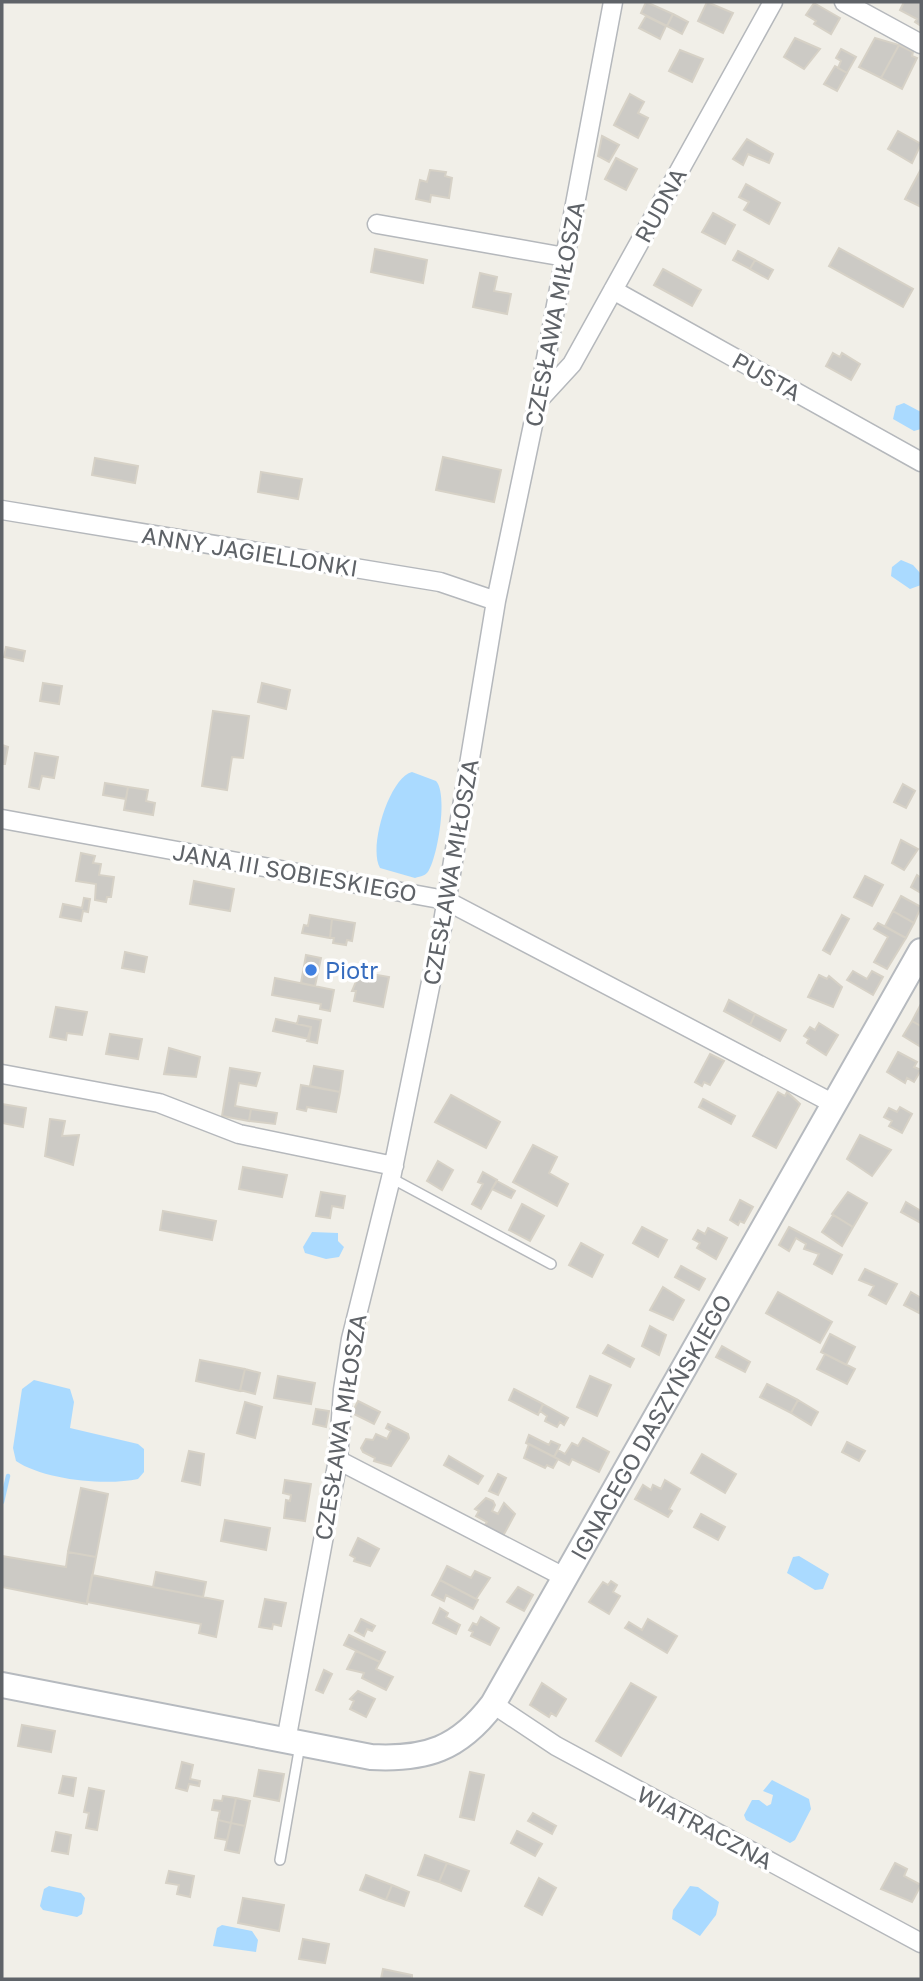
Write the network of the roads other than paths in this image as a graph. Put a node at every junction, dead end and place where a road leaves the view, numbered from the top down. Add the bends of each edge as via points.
1 (613, 2) edge
2 (773, 2) edge
3 (844, 2) edge
4 (921, 44) edge
5 (377, 224) dead end
6 (565, 257) junction
7 (612, 290) junction
8 (538, 401) junction
9 (921, 462) edge
10 (2, 510) edge
11 (496, 601) junction
12 (2, 818) edge
13 (445, 900) junction
14 (921, 951) edge
15 (2, 1074) edge
16 (834, 1104) junction
17 (392, 1172) junction
18 (551, 1264) dead end
19 (338, 1460) junction
20 (566, 1578) junction
21 (2, 1685) edge
22 (493, 1704) junction
23 (293, 1742) junction
24 (280, 1860) dead end
25 (921, 1942) edge

1 - 6 street, CZESŁAWA MIŁOSZA
2 - 7 street, RUDNA
3 - 4 street
5 - 6 street
6 - 8 street, CZESŁAWA MIŁOSZA
7 - 8 street, RUDNA via 572,364
7 - 9 street, PUSTA
8 - 11 street, CZESŁAWA MIŁOSZA
10 - 11 street, ANNY JAGIELLONKI via 440,582
11 - 13 street, CZESŁAWA MIŁOSZA
12 - 13 street, JANA III SOBIESKIEGO
13 - 16 street, JANA III SOBIESKIEGO
13 - 17 street, CZESŁAWA MIŁOSZA
14 - 16 street, IGNACEGO DASZYŃSKIEGO
15 - 17 street via 159,1103 239,1133
16 - 20 street, IGNACEGO DASZYŃSKIEGO
17 - 18 lane
17 - 19 street, CZESŁAWA MIŁOSZA via 351,1339
19 - 20 street
19 - 23 street, CZESŁAWA MIŁOSZA
20 - 22 street, IGNACEGO DASZYŃSKIEGO
21 - 23 street, IGNACEGO DASZYŃSKIEGO
22 - 23 street, IGNACEGO DASZYŃSKIEGO via 465,1735 425,1754 371,1757
22 - 25 street, WIATRACZNA via 556,1746
23 - 24 lane

